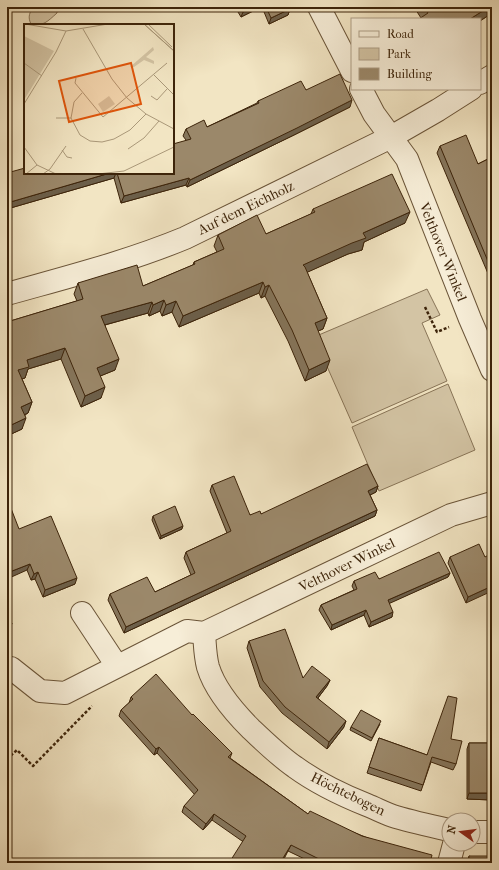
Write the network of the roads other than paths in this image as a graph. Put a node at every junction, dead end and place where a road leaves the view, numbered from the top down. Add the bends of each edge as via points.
1 (319, 7) edge
2 (351, 69) edge
3 (492, 76) edge
4 (481, 83) edge
5 (362, 90) edge
6 (469, 90) edge
7 (391, 137) junction
8 (7, 294) edge
9 (492, 370) edge
10 (492, 503) edge
11 (82, 613) dead end
12 (204, 634) junction
13 (117, 666) junction
14 (11, 668) dead end
15 (441, 828) edge
16 (481, 832) edge
17 (492, 832) edge
18 (452, 852) edge
19 (449, 863) edge

1 - 2 street
3 - 4 street
5 - 7 street, Velthover Winkel via 374,114
6 - 7 street, Auf dem Eichholz
7 - 8 street, Auf dem Eichholz via 179,241 133,258
7 - 9 street, Velthover Winkel via 407,159
10 - 12 street, Velthover Winkel via 451,515
11 - 13 street
12 - 13 street via 187,631
12 - 15 street, Höchtebogen via 205,653 212,678 234,711 279,755 314,780 352,799 394,816
13 - 14 street via 65,693 40,691
16 - 17 street
18 - 19 street

